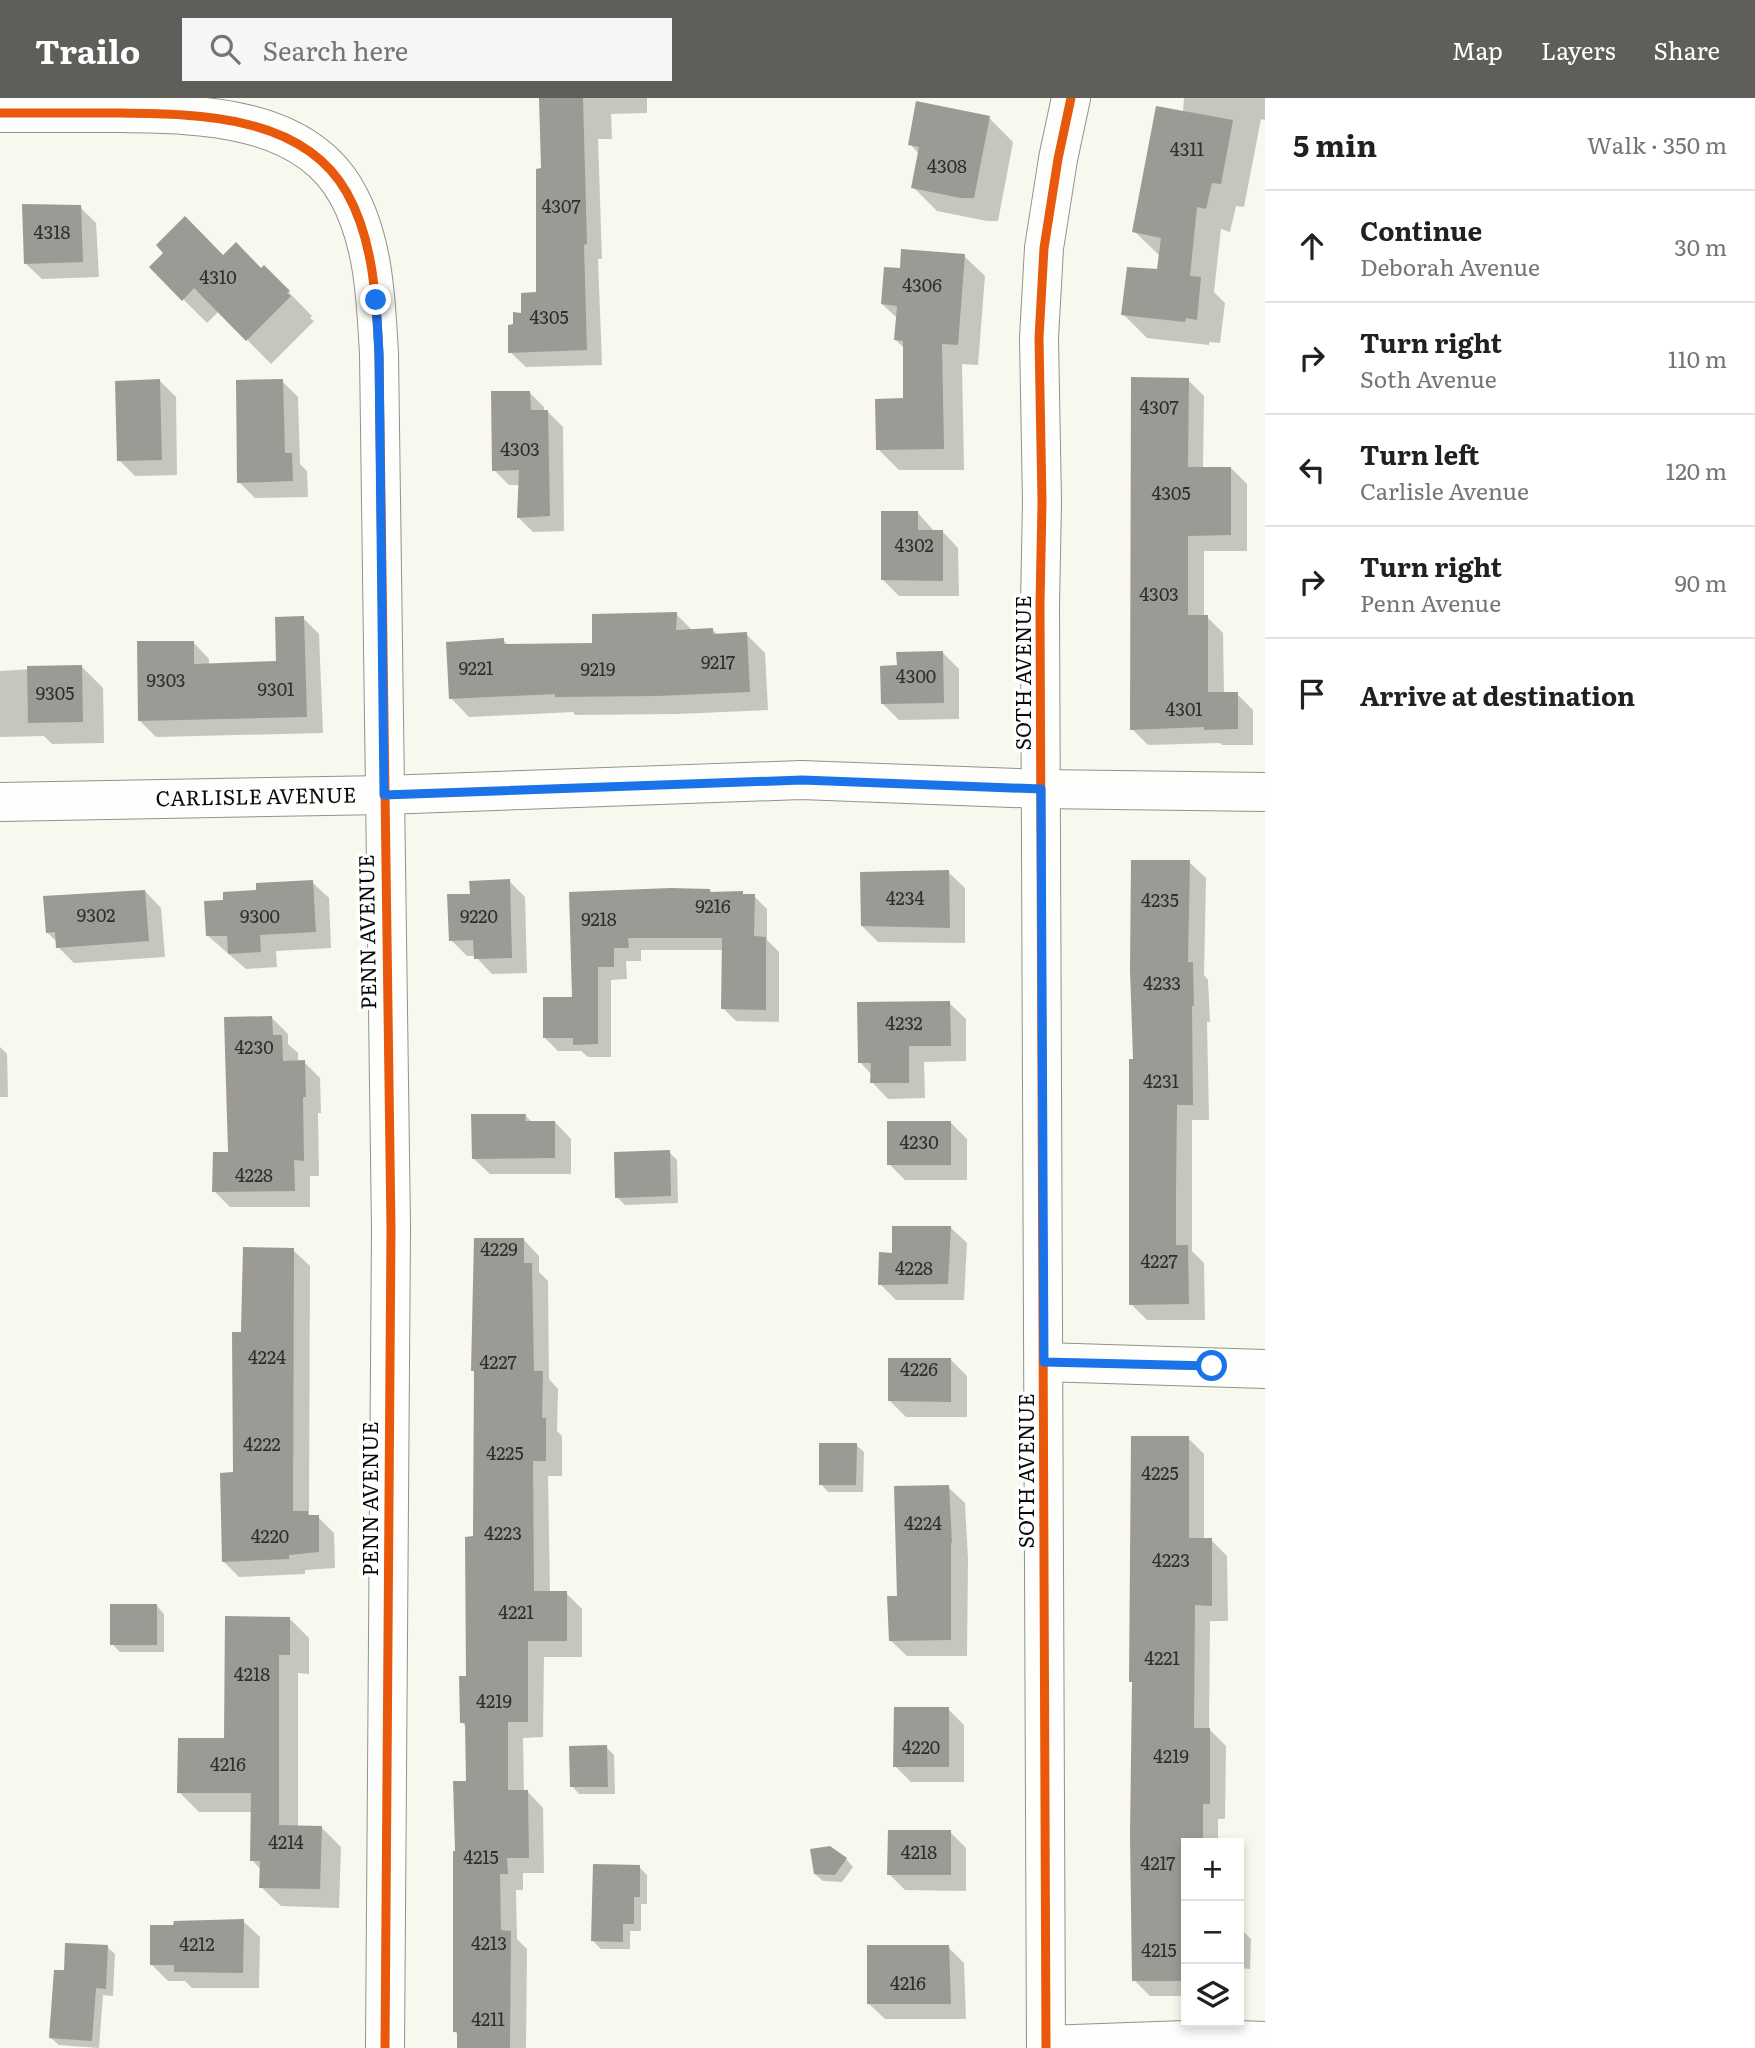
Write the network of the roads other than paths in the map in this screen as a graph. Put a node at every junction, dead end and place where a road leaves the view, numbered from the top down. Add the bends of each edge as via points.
1 (1071, 98) edge
2 (0, 113) edge
3 (1041, 789) junction
4 (1265, 792) edge
5 (384, 795) junction
6 (0, 802) edge
7 (1044, 1362) junction
8 (1265, 1369) edge
9 (1265, 2042) edge
10 (1046, 2046) edge
11 (385, 2048) edge

1 - 3 street, SOTH AVENUE via 1044,248 1039,338
2 - 5 street, PENN AVENUE via 187,114 253,125 324,161 347,193 369,258 376,300
3 - 4 street, CARLISLE AVENUE
3 - 5 street, CARLISLE AVENUE via 802,780
3 - 7 street, SOTH AVENUE
5 - 6 street, CARLISLE AVENUE
5 - 11 street, PENN AVENUE via 390,1228
7 - 8 street
7 - 10 street, SOTH AVENUE
9 - 10 street via 1213,2039

